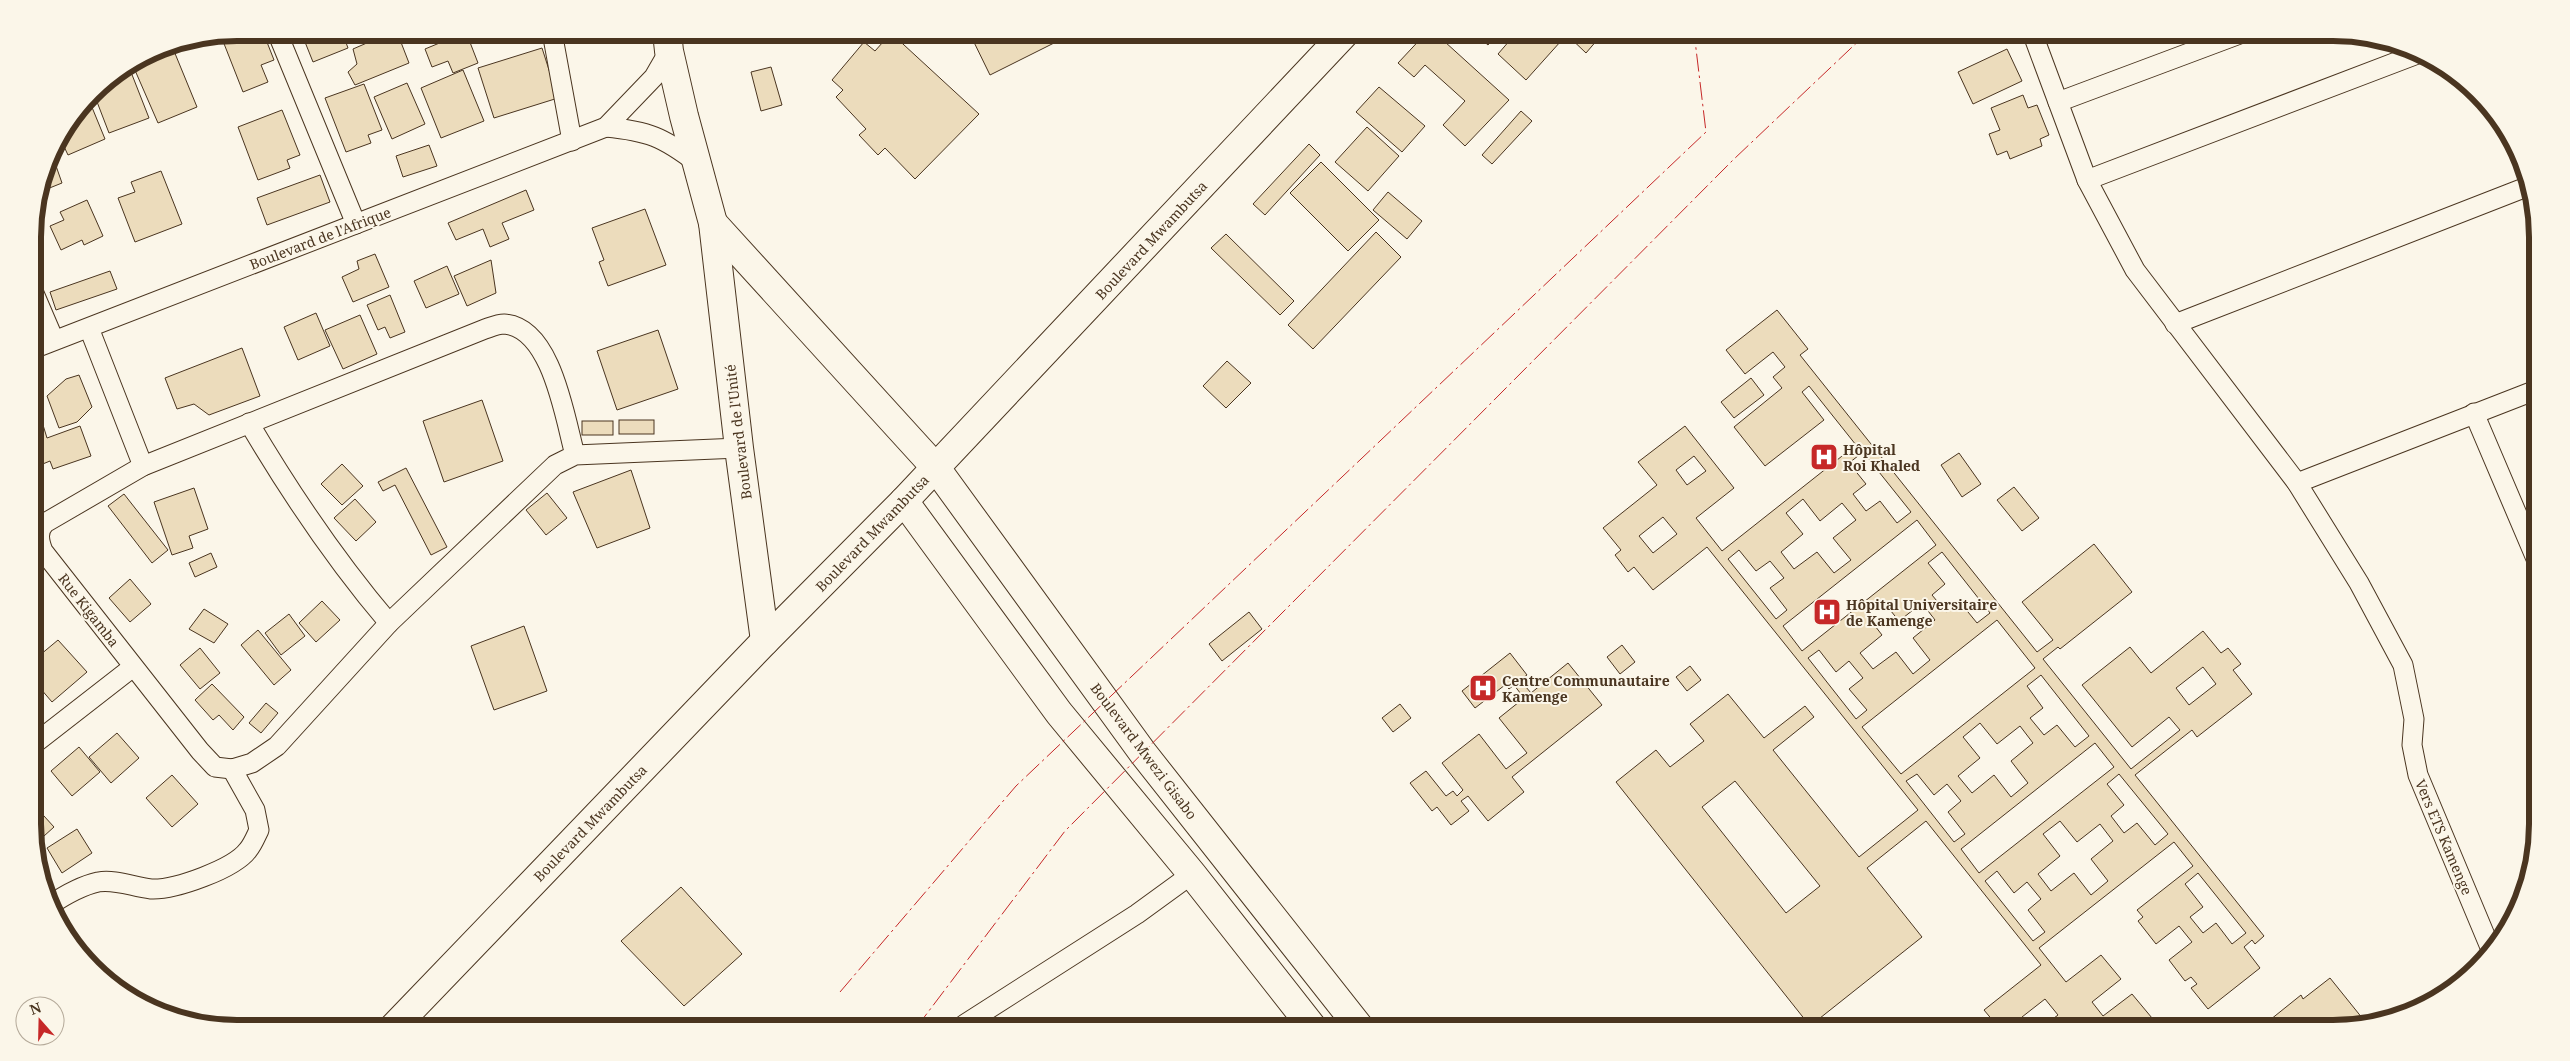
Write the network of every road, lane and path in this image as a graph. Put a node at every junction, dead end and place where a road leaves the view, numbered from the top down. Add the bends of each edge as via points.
1 (280, 41) edge
2 (554, 41) edge
3 (1338, 41) edge
4 (2035, 41) edge
5 (2221, 41) edge
6 (668, 42) edge
7 (2410, 57) edge
8 (2058, 102) junction
9 (606, 128) junction
10 (572, 140) junction
11 (697, 163) junction
12 (2087, 180) junction
13 (2523, 189) edge
14 (713, 223) junction
15 (356, 224) junction
16 (41, 309) edge
17 (2175, 324) junction
18 (89, 328) junction
19 (54, 340) junction
20 (41, 346) edge
21 (2529, 393) edge
22 (2474, 413) junction
23 (249, 424) junction
24 (739, 448) junction
25 (575, 455) junction
26 (143, 466) junction
27 (936, 468) junction
28 (2297, 483) junction
29 (904, 501) junction
30 (41, 527) edge
31 (2529, 541) edge
32 (41, 543) edge
33 (389, 623) junction
34 (765, 641) junction
35 (133, 667) junction
36 (41, 739) edge
37 (232, 769) junction
38 (1192, 874) junction
39 (57, 901) edge
40 (2488, 943) edge
41 (401, 1020) edge
42 (971, 1020) edge
43 (1307, 1020) edge
44 (1354, 1020) edge

1 - 15 street
2 - 10 street
3 - 27 main road, Boulevard Mwambutsa
4 - 8 street, Vers ETS Kamenge
5 - 8 street
6 - 9 street, Boulevard de l'Afrique via 654,77
6 - 11 main road, Boulevard de l'Unité
7 - 12 street
8 - 12 street, Vers ETS Kamenge
9 - 10 street, Boulevard de l'Afrique
9 - 11 street, Boulevard de l'Afrique via 639,130 656,136
10 - 15 street, Boulevard de l'Afrique
11 - 14 main road, Boulevard de l'Unité
12 - 17 street, Vers ETS Kamenge via 2135,270
13 - 17 street
14 - 24 main road, Boulevard de l'Unité
14 - 27 main road, Boulevard de l'Unité
15 - 18 street, Boulevard de l'Afrique
16 - 19 street
17 - 28 street, Vers ETS Kamenge
18 - 19 street, Boulevard de l'Afrique
18 - 26 street
19 - 20 street, Boulevard de l'Afrique
21 - 22 street
22 - 28 street
22 - 31 street
23 - 25 street, Rue Kigamba via 478,331 503,324 520,328 536,343 550,366
23 - 26 street, Rue Kigamba
23 - 33 street via 329,549
24 - 25 street
24 - 34 main road, Boulevard de l'Unité
25 - 33 street via 540,477
26 - 30 street, Rue Kigamba
27 - 29 main road, Boulevard Mwambutsa
27 - 44 main road, Boulevard Mwezi Gisabo via 1143,753
28 - 40 street, Vers ETS Kamenge via 2359,584 2403,665 2414,719 2412,746 2418,775
29 - 34 main road, Boulevard Mwambutsa
29 - 38 main road via 1059,713
32 - 35 street, Rue Kigamba via 43,551
33 - 37 street via 277,746 252,762
34 - 41 main road, Boulevard Mwambutsa
35 - 36 street
35 - 37 street, Rue Kigamba via 215,767
37 - 39 street via 254,810 259,830 248,851 225,867 170,888 149,889 127,883 99,882 72,891
38 - 42 street via 1137,914
38 - 43 main road

